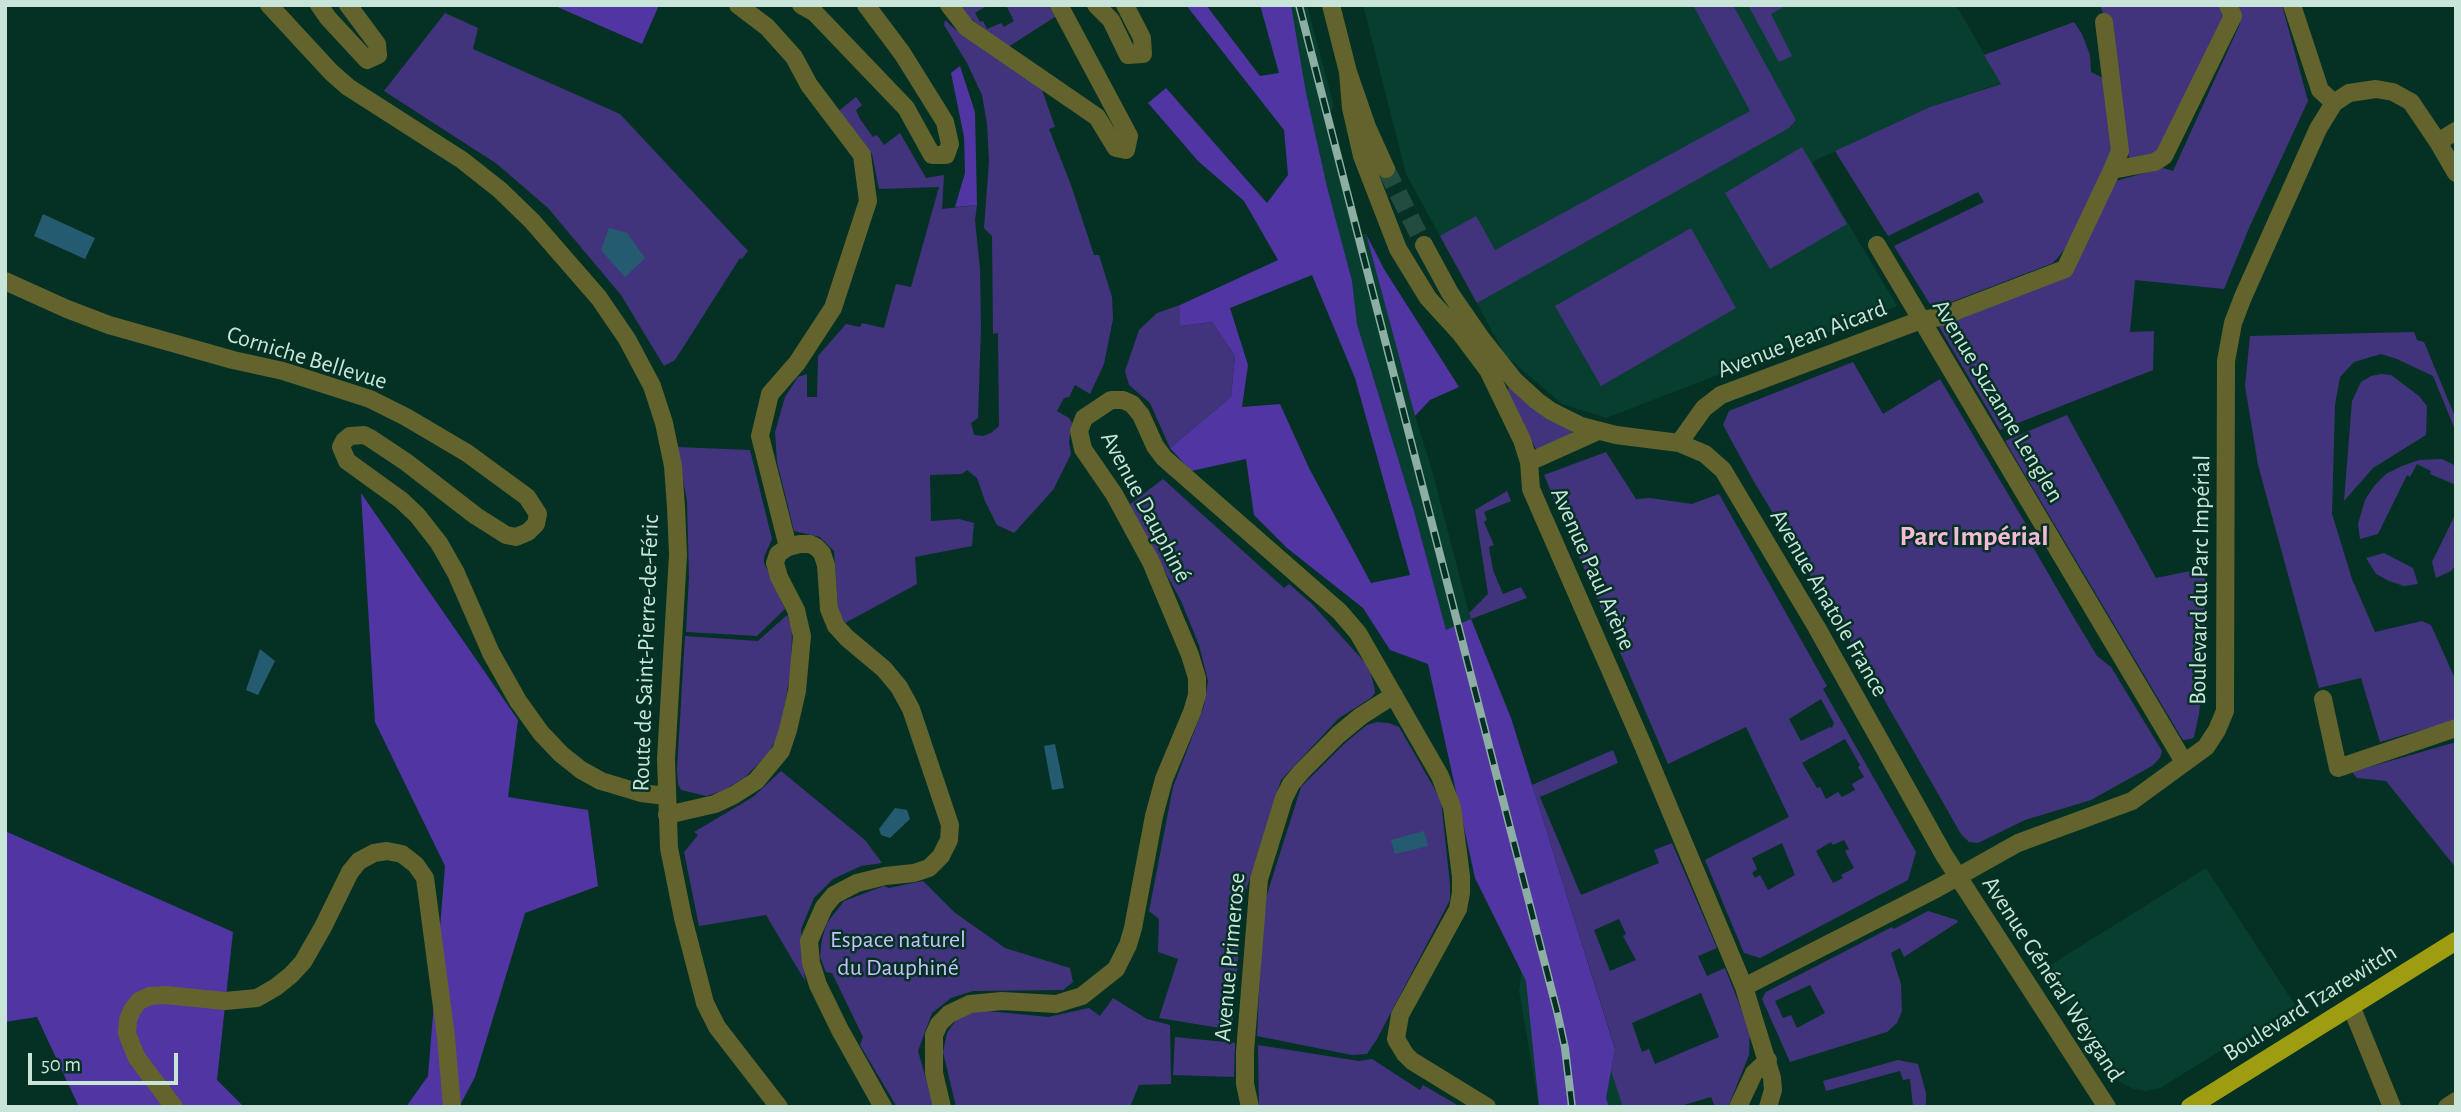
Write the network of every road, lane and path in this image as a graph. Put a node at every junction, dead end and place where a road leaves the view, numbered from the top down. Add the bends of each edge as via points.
1 (269, 5) edge
2 (319, 5) edge
3 (348, 5) edge
4 (738, 5) edge
5 (801, 5) edge
6 (866, 5) edge
7 (949, 5) edge
8 (1059, 5) edge
9 (1096, 5) edge
10 (1125, 5) edge
11 (1331, 5) edge
12 (2228, 5) edge
13 (2292, 5) edge
14 (2104, 22) dead end
15 (1348, 72) junction
16 (2334, 103) junction
17 (2456, 131) edge
18 (2438, 142) junction
19 (1386, 169) tunnel mouth
20 (2112, 170) junction
21 (2456, 173) edge
22 (1877, 244) dead end
23 (1424, 245) tunnel mouth
24 (5, 281) edge
25 (1921, 320) junction
26 (1598, 431) junction
27 (1679, 443) junction
28 (1529, 461) junction
29 (788, 547) junction
30 (1394, 695) junction
31 (2323, 699) dead end
32 (2456, 728) edge
33 (2183, 762) junction
34 (666, 796) junction
35 (667, 815) junction
36 (1957, 877) junction
37 (2456, 941) edge
38 (1744, 987) junction
39 (2351, 1006) junction
40 (1768, 1060) junction
41 (2456, 1101) edge
42 (174, 1107) edge
43 (452, 1107) edge
44 (779, 1107) edge
45 (883, 1107) edge
46 (942, 1107) edge
47 (1250, 1107) edge
48 (1487, 1107) edge
49 (1738, 1107) edge
50 (1768, 1107) edge
51 (2107, 1107) edge
52 (2190, 1107) edge
53 (2392, 1107) edge
54 (2447, 1107) edge

1 - 34 street, Route de Saint-Pierre-de-Féric via 348,87 462,160 532,221 598,298 652,386 673,466 678,555
2 - 3 street via 367,60 378,55 377,44
4 - 29 street via 794,57 809,85 862,155 868,201 833,308 770,394 760,436
5 - 6 street via 815,13 906,108 932,155 946,155 950,144 945,122
7 - 8 street via 965,27 1097,117 1116,148 1126,150 1129,136
9 - 10 street via 1111,20 1128,55 1143,54 1142,38
11 - 15 street, Avenue Paul Arène
12 - 20 street via 2232,16 2164,156
13 - 16 street via 2320,90
14 - 20 street, Avenue Jean Aicard via 2120,151
15 - 19 street, Avenue Paul Arène
15 - 28 street, Avenue Paul Arène via 1362,156 1398,248 1428,298 1488,370
16 - 18 street via 2348,93 2393,92 2411,102
16 - 33 street, Boulevard du Parc Impérial via 2318,129 2233,323 2226,361 2225,711 2206,747
17 - 18 street
18 - 21 street
20 - 25 street, Avenue Jean Aicard via 2065,270
22 - 25 street, Avenue Suzanne Lenglen
23 - 26 street via 1450,293 1516,381 1551,411
24 - 34 street, Corniche Bellevue via 109,325 370,399 467,453 527,497 538,514 536,524 516,537 506,535 370,438 350,436 341,447 347,461 401,500 439,543 491,653 541,733 581,770 601,781
25 - 27 street, Avenue Jean Aicard via 1721,395 1704,408
25 - 33 street, Avenue Suzanne Lenglen
26 - 27 street, Avenue Anatole France
26 - 28 street
27 - 36 street, Avenue Anatole France via 1704,454 1731,481
28 - 38 street, Avenue Paul Arène via 1531,489
29 - 35 street via 775,563 802,636 797,691 781,751 756,781 734,795
29 - 45 street via 810,544 822,553 829,609 836,626 899,687 911,709 950,825 949,840 929,868 857,883 834,895 809,941 818,985
30 - 46 street, Avenue Dauphiné via 1358,633 1340,612 1164,458 1132,404 1111,400 1084,418 1079,431 1083,449 1151,562 1190,655 1197,695 1164,779 1130,937 1116,969 1083,996 1056,1004 1002,1001 970,1004 949,1014 934,1035 934,1073
30 - 47 street, Avenue Primerose via 1338,735 1302,771 1284,798 1259,879 1245,1052
30 - 48 street, Avenue Dauphiné via 1448,796 1461,876 1458,909 1400,1015 1396,1039 1412,1061
31 - 32 street via 2338,768
33 - 36 street, Boulevard du Parc Impérial via 2132,800 2018,843
34 - 35 street, Route de Saint-Pierre-de-Féric
35 - 44 street, Route de Saint-Pierre-de-Féric via 682,918 705,1003 717,1027
36 - 38 street, Boulevard du Parc Impérial
36 - 51 street, Avenue Général Weygand
37 - 39 main road, Boulevard Tzarewitch
38 - 40 street, Avenue Paul Arène
39 - 52 main road, Boulevard Tzarewitch
39 - 53 street
40 - 49 street via 1754,1073
40 - 50 street via 1773,1090
41 - 54 street
42 - 43 street via 137,1058 127,1033 128,1020 139,1001 165,995 225,1001 257,998 276,987 303,962 350,872 359,861 387,851 402,855 425,878

